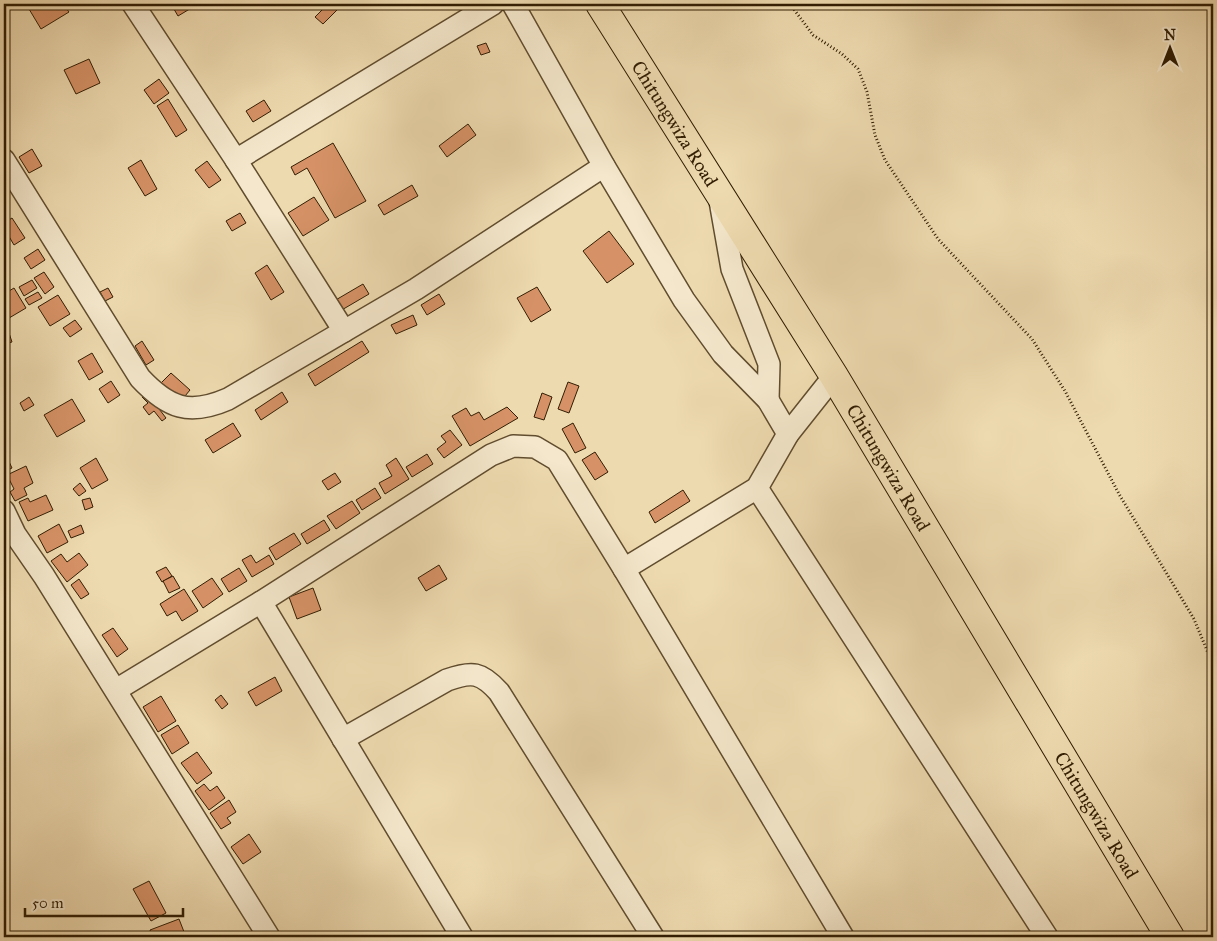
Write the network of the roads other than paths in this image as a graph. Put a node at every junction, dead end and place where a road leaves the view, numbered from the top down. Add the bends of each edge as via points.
1 (134, 4) edge
2 (493, 4) edge
3 (513, 4) edge
4 (600, 4) edge
5 (4, 160) edge
6 (236, 160) junction
7 (604, 166) junction
8 (719, 193) junction
9 (344, 331) junction
10 (834, 376) junction
11 (768, 400) junction
12 (788, 434) junction
13 (758, 488) junction
14 (4, 511) edge
15 (624, 569) junction
16 (261, 602) junction
17 (116, 690) junction
18 (343, 739) junction
19 (269, 937) edge
20 (462, 937) edge
21 (653, 937) edge
22 (843, 937) edge
23 (1047, 937) edge
24 (1170, 937) edge

1 - 6 street
2 - 6 street
3 - 7 street
4 - 8 main road, Chitungwiza Road
5 - 9 street via 140,378 173,406 194,409 220,402
6 - 9 street
7 - 9 street via 416,289
7 - 11 street via 684,300 723,354
8 - 10 main road, Chitungwiza Road
8 - 11 street via 732,269 769,364
10 - 12 street
10 - 24 main road, Chitungwiza Road
11 - 12 street
12 - 13 street
13 - 15 street
13 - 23 street
14 - 17 street
15 - 16 street via 557,460 535,447 513,446 491,455
15 - 22 street
16 - 17 street
16 - 18 street
17 - 19 street
18 - 20 street
18 - 21 street via 447,680 462,674 486,678 499,692

